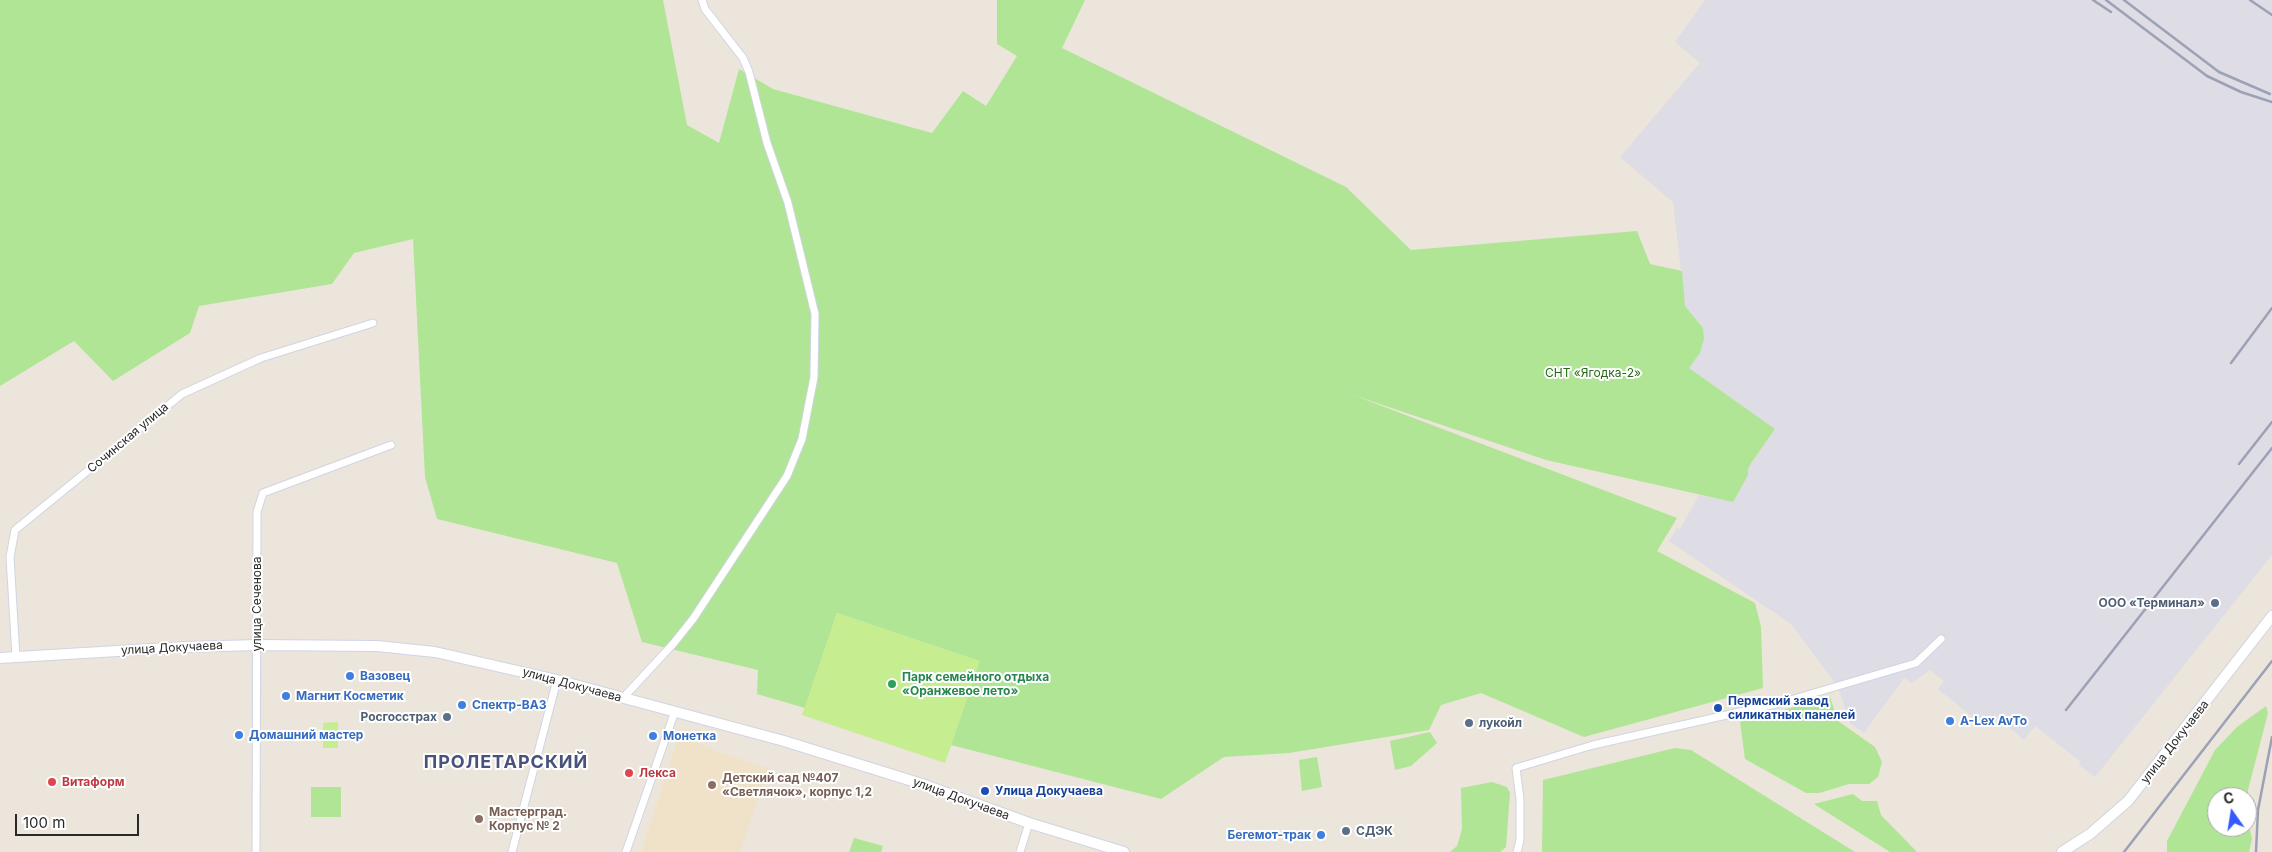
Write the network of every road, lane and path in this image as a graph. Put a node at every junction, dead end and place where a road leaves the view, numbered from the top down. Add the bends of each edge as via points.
1 (702, 0) edge
2 (373, 323) dead end
3 (390, 445) dead end
4 (2272, 616) edge
5 (1941, 639) dead end
6 (258, 645) junction
7 (16, 657) junction
8 (0, 658) edge
9 (557, 680) junction
10 (623, 698) junction
11 (675, 712) junction
12 (1029, 823) junction
13 (256, 852) edge
14 (512, 852) edge
15 (626, 852) edge
16 (1020, 852) edge
17 (1124, 852) edge
18 (1517, 852) edge
19 (2062, 852) edge

1 - 10 street via 705,9 743,58 749,72 767,143 788,204 815,314 814,377 802,439 787,476 693,619
2 - 7 street, Сочинская улица via 261,358 182,394 15,530 10,557
3 - 6 street, улица Сеченова via 263,493 257,512
4 - 19 main road, улица Докучаева via 2128,800 2090,834
5 - 18 street via 1916,663 1780,703 1594,745 1516,768 1520,799
6 - 7 main road, улица Докучаева
6 - 9 main road, улица Докучаева via 395,647 464,658
6 - 13 street, улица Сеченова
7 - 8 main road, улица Докучаева
9 - 10 main road, улица Докучаева
9 - 14 street
10 - 11 main road, улица Докучаева
11 - 12 main road, улица Докучаева via 839,757
11 - 15 street
12 - 16 street
12 - 17 main road, улица Докучаева

